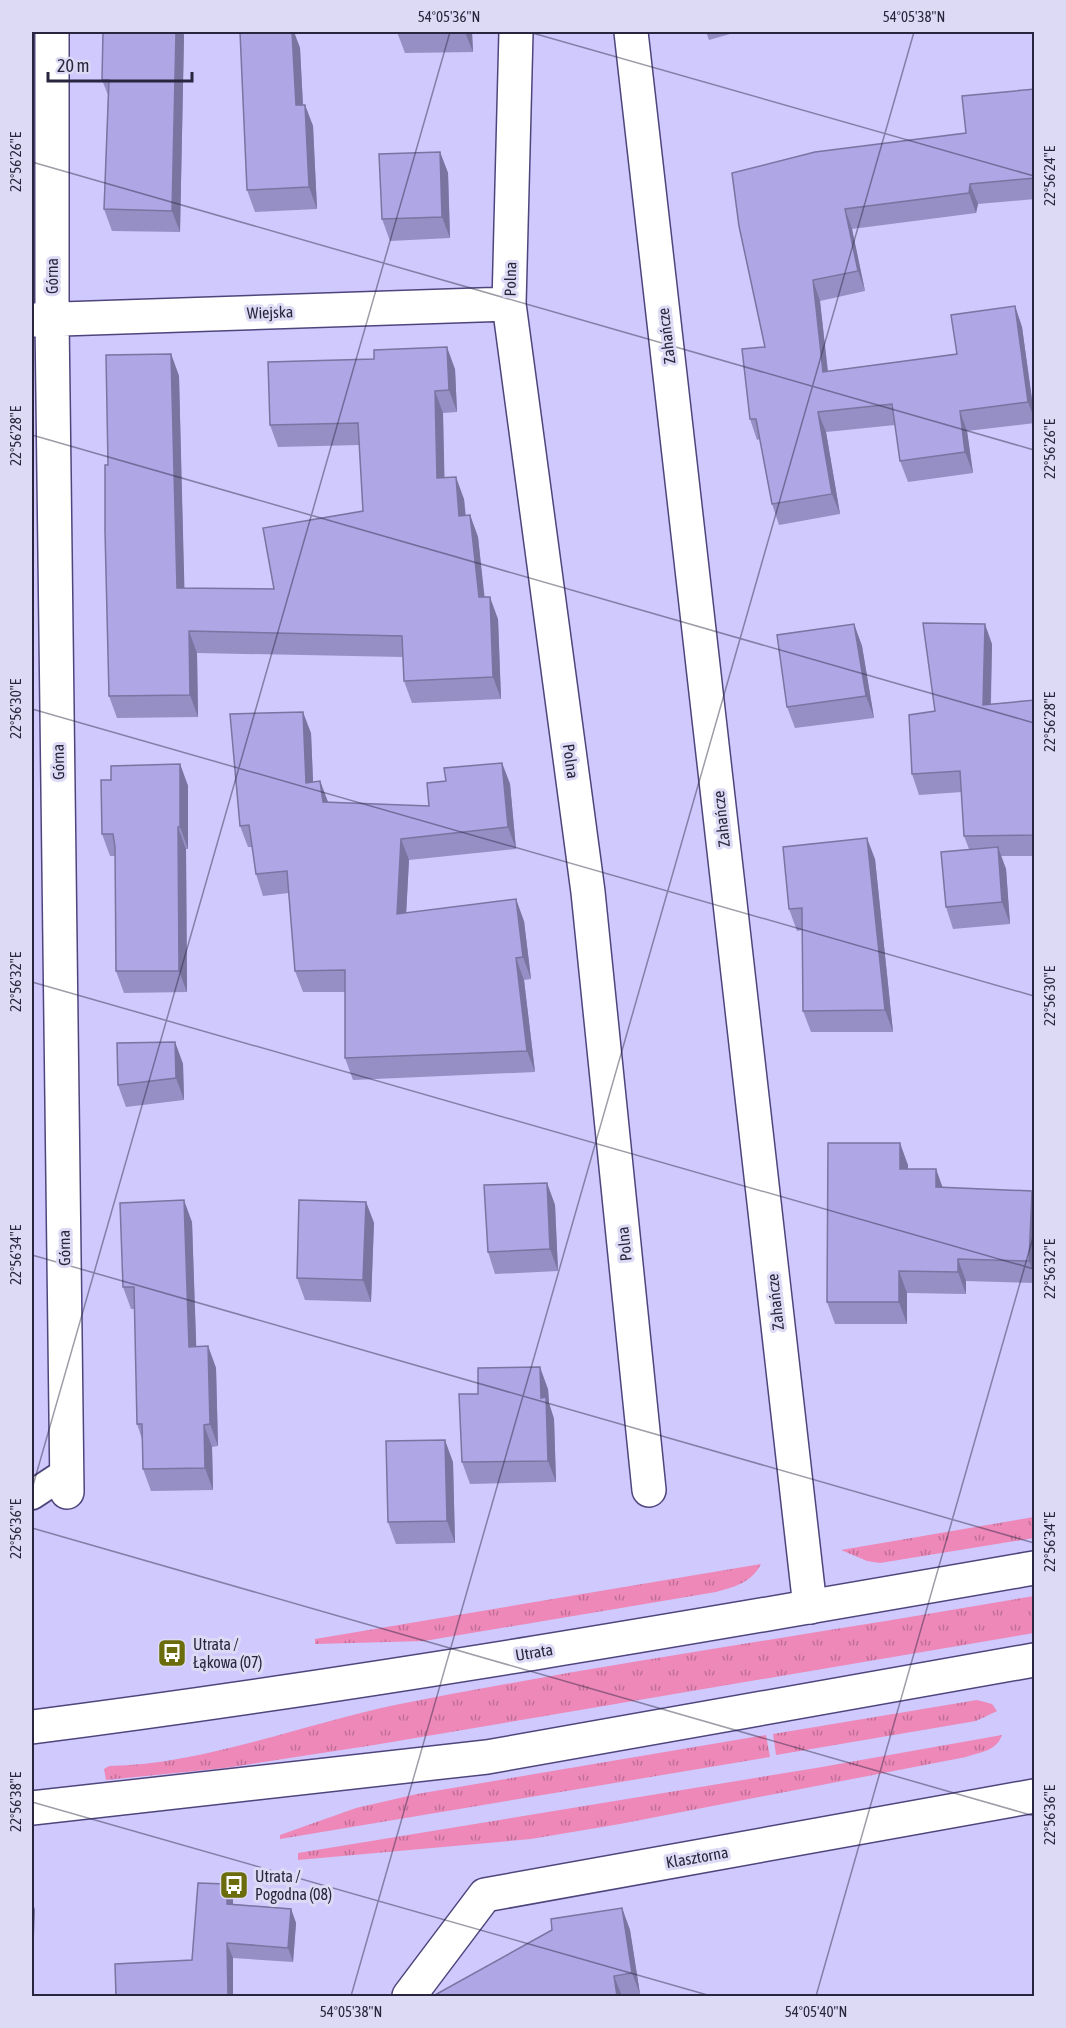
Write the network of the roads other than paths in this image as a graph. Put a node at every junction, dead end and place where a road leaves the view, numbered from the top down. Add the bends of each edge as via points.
1 (52, 32) edge
2 (516, 32) edge
3 (632, 32) edge
4 (509, 304) junction
5 (42, 319) edge
6 (67, 1482) joint
7 (649, 1490) dead end
8 (32, 1496) edge
9 (1035, 1568) edge
10 (810, 1607) junction
11 (1035, 1660) edge
12 (32, 1727) edge
13 (1035, 1796) edge
14 (32, 1808) edge
15 (409, 1996) edge

1 - 5 street, Górna
2 - 4 street, Polna
3 - 10 street, Zahańcze
4 - 5 street, Wiejska
4 - 7 street, Polna via 588,891
5 - 6 street, Górna
6 - 8 lane
9 - 10 street, Utrata
10 - 12 street, Utrata via 211,1703
11 - 14 street via 487,1757
13 - 15 street, Klasztorna via 485,1895

